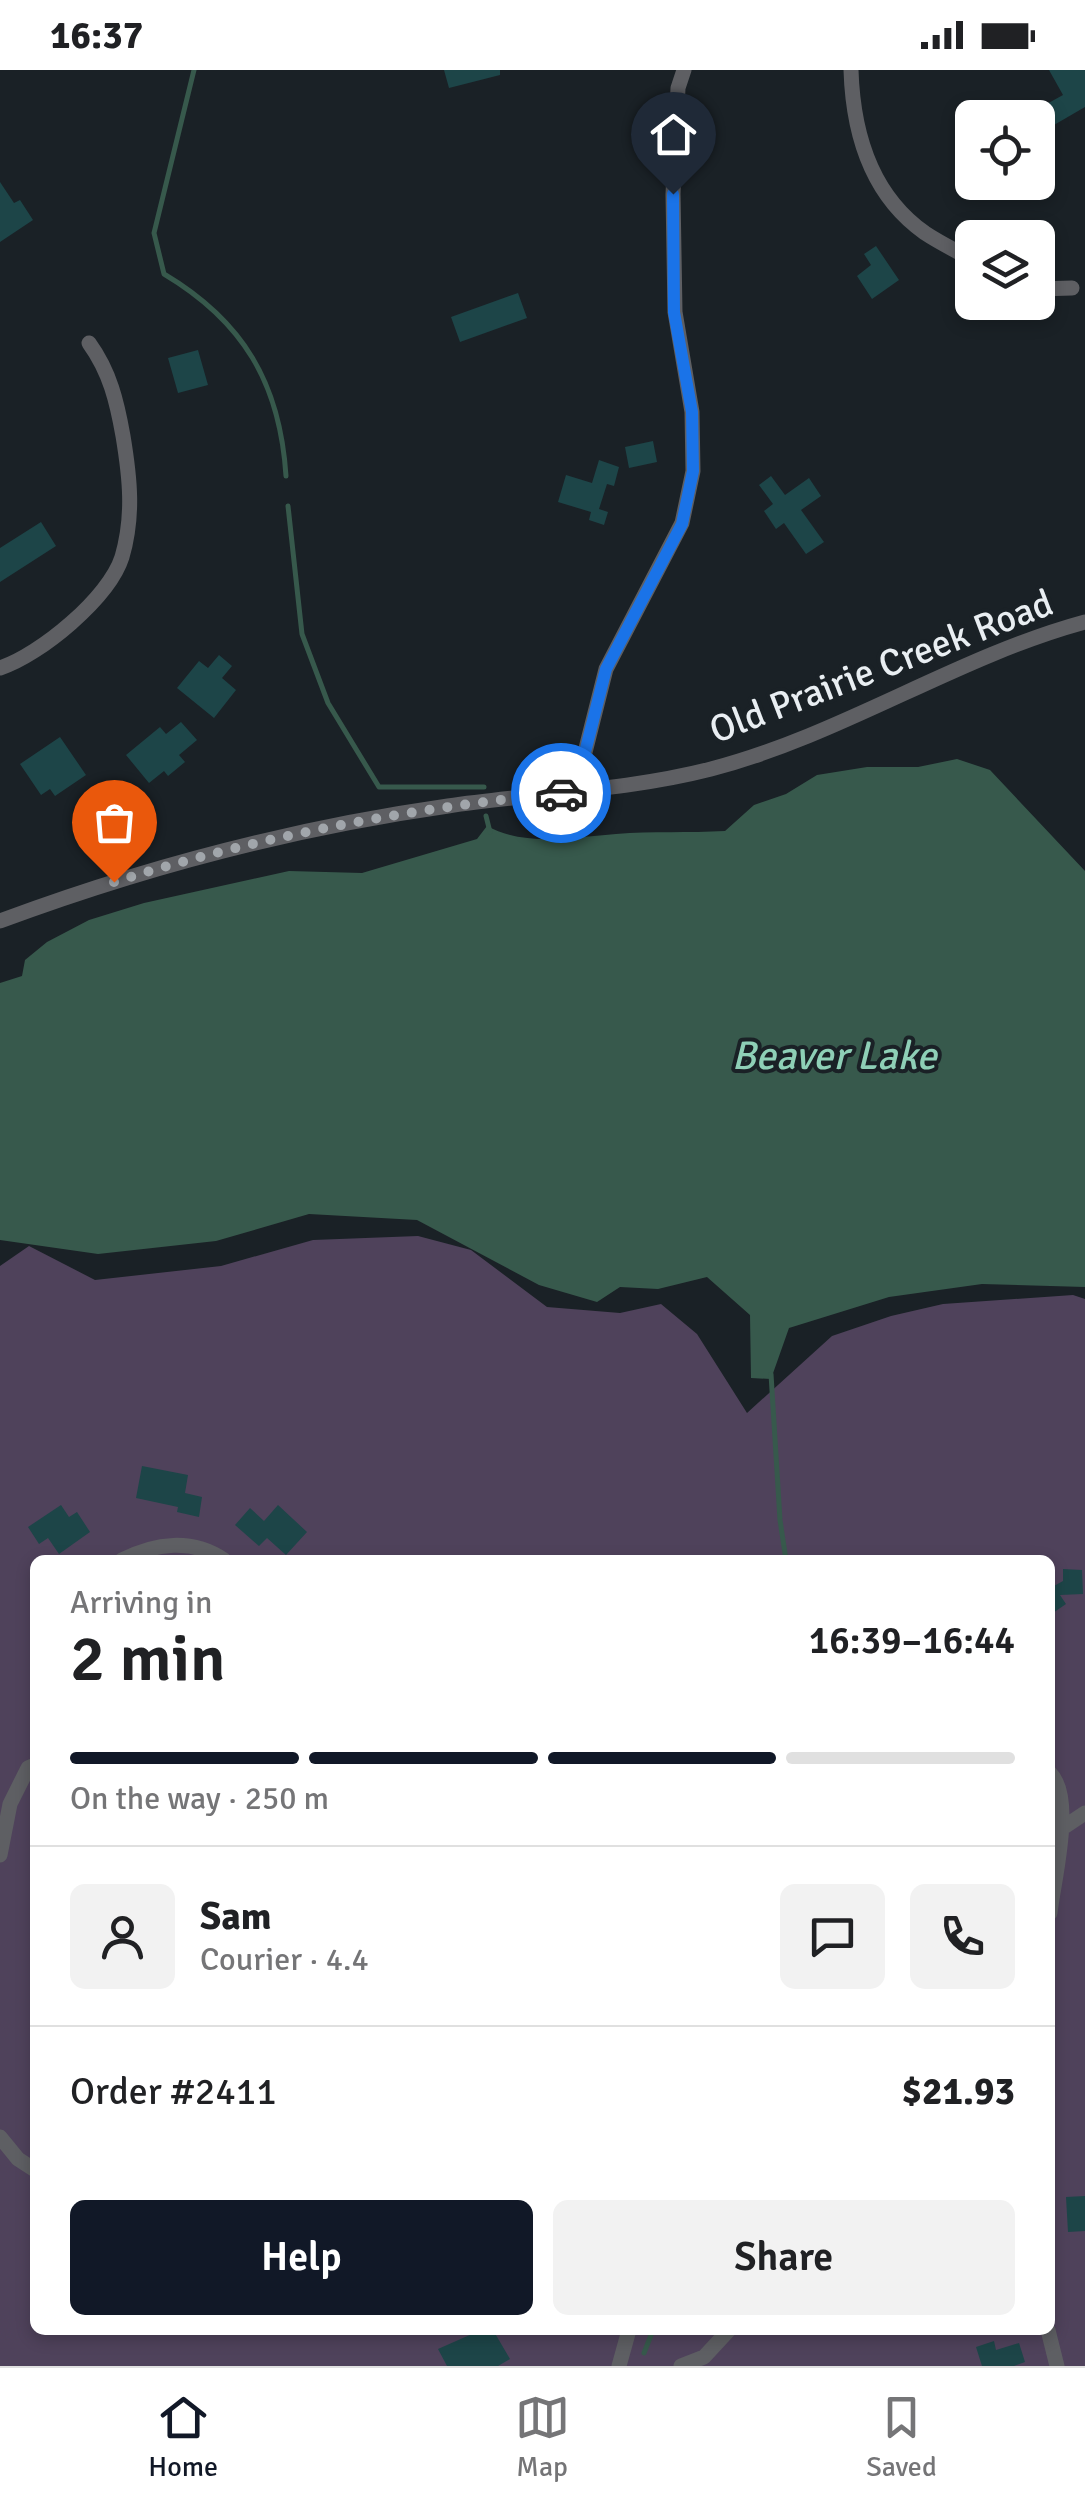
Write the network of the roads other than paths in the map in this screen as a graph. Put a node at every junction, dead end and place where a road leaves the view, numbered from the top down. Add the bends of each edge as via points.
1 (684, 70) edge
2 (851, 70) edge
3 (955, 250) edge
4 (1055, 288) edge
5 (1072, 288) dead end
6 (90, 344) dead end
7 (1085, 622) edge
8 (0, 668) edge
9 (575, 792) junction
10 (0, 921) edge
11 (132, 1555) edge
12 (216, 1555) edge
13 (30, 1767) edge
14 (1055, 1778) edge
15 (1085, 1813) edge
16 (1061, 1829) junction
17 (0, 1855) edge
18 (1055, 1875) edge
19 (0, 2137) edge
20 (30, 2167) edge
21 (628, 2335) edge
22 (725, 2335) edge
23 (1049, 2335) edge
24 (624, 2365) edge
25 (682, 2366) edge
26 (1057, 2366) edge

1 - 9 street via 673,194 674,312 692,412 693,471 682,524 606,669
2 - 3 street via 864,155 888,200
4 - 5 street
6 - 8 street via 112,386 129,471 131,502 120,562 60,633
7 - 9 street, Old Prairie Creek Road via 713,768
9 - 10 street, Old Prairie Creek Road via 450,805 277,836
11 - 12 street via 177,1544
13 - 17 street via 10,1804
14 - 16 street
15 - 16 street
16 - 18 street
19 - 20 street
21 - 24 street
22 - 25 street via 704,2358
23 - 26 street

